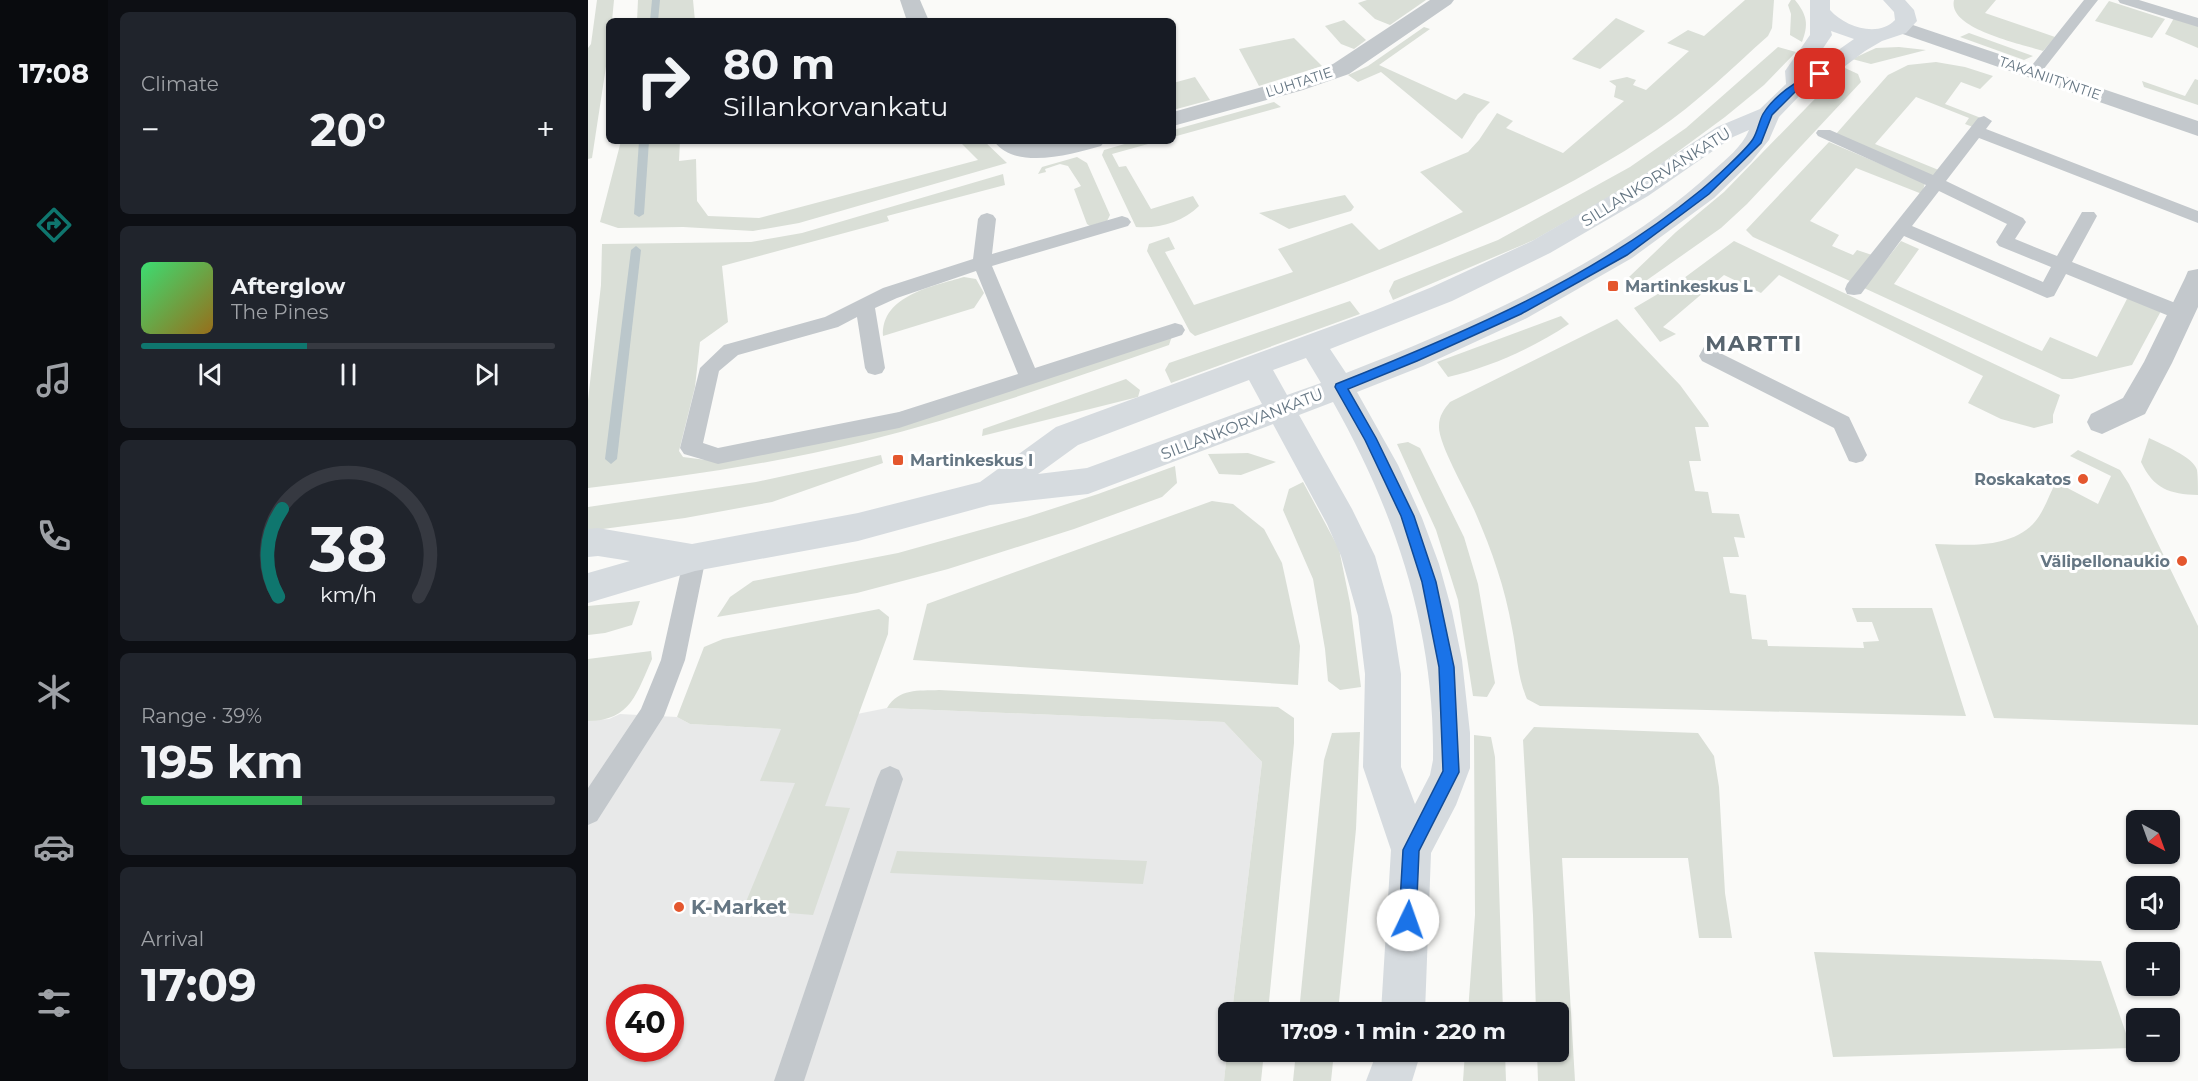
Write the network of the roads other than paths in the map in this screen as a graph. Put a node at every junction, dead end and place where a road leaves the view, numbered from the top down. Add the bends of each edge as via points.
1 (910, 0) edge
2 (1444, 0) edge
3 (2091, 0) edge
4 (2125, 0) edge
5 (1820, 6) edge
6 (1902, 9) edge
7 (917, 18) edge
8 (2198, 23) edge
9 (1879, 34) junction
10 (2034, 72) junction
11 (1797, 85) junction
12 (1768, 114) junction
13 (1176, 118) edge
14 (2198, 129) edge
15 (1824, 133) dead end
16 (1011, 144) edge
17 (1082, 144) edge
18 (1936, 183) junction
19 (2088, 216) dead end
20 (2198, 217) edge
21 (987, 219) dead end
22 (1122, 222) dead end
23 (1901, 228) junction
24 (982, 263) junction
25 (2061, 265) junction
26 (2198, 278) edge
27 (1854, 290) dead end
28 (865, 306) junction
29 (2181, 313) junction
30 (1175, 330) dead end
31 (1312, 345) junction
32 (1712, 350) dead end
33 (1256, 366) junction
34 (875, 368) dead end
35 (1029, 377) junction
36 (1341, 387) junction
37 (1281, 410) junction
38 (2102, 422) dead end
39 (1856, 455) dead end
40 (990, 492) junction
41 (588, 543) edge
42 (694, 557) junction
43 (588, 588) edge
44 (890, 779) dead end
45 (588, 812) edge
46 (1411, 850) junction
47 (1403, 1002) edge
48 (1396, 1062) edge
49 (1406, 1062) edge
50 (789, 1081) edge
51 (1389, 1081) edge
52 (1410, 1081) edge

1 - 7 street
2 - 13 street, LUHTATIE via 1341,69
3 - 10 lane
4 - 8 lane
5 - 9 main road via 1827,20 1839,27
5 - 11 main road, SILLANKORVANKATU via 1821,35 1796,71
6 - 9 main road via 1888,34
6 - 10 street, TAKANIITYNTIE
9 - 11 main road, SILLANKORVANKATU
10 - 14 street, TAKANIITYNTIE
11 - 12 main road, SILLANKORVANKATU
12 - 31 main road, SILLANKORVANKATU via 1725,132 1639,190 1541,247 1442,294
12 - 36 main road, SILLANKORVANKATU via 1757,140 1742,157 1705,192 1623,252 1517,311
15 - 18 lane
16 - 17 street via 1034,152
18 - 20 lane via 1981,126
18 - 23 lane
18 - 25 lane via 2017,222 2006,242
19 - 25 lane
21 - 24 lane
22 - 24 lane
23 - 25 lane via 2047,291
23 - 27 lane
24 - 28 lane via 890,293
24 - 35 lane
25 - 29 lane
26 - 29 street
28 - 34 lane
28 - 35 lane via 831,322 731,351 710,368 691,448 718,456 898,420
29 - 38 street via 2134,406
30 - 35 lane
31 - 33 main road, SILLANKORVANKATU
31 - 36 main road
32 - 39 lane via 1708,356 1842,423
33 - 37 main road
33 - 40 main road, SILLANKORVANKATU via 1067,436
36 - 37 main road, SILLANKORVANKATU
36 - 46 main road via 1407,516 1429,582 1447,667 1451,772
37 - 40 main road, SILLANKORVANKATU via 1088,481
37 - 46 main road via 1358,556 1375,616 1383,674 1382,767
40 - 42 main road, SILLANKORVANKATU via 858,527
41 - 42 main road, SILLANKORVANKATU
42 - 43 main road, SILLANKORVANKATU
42 - 45 lane via 673,660 651,716
44 - 50 lane
46 - 47 main road
48 - 51 main road
49 - 52 main road

